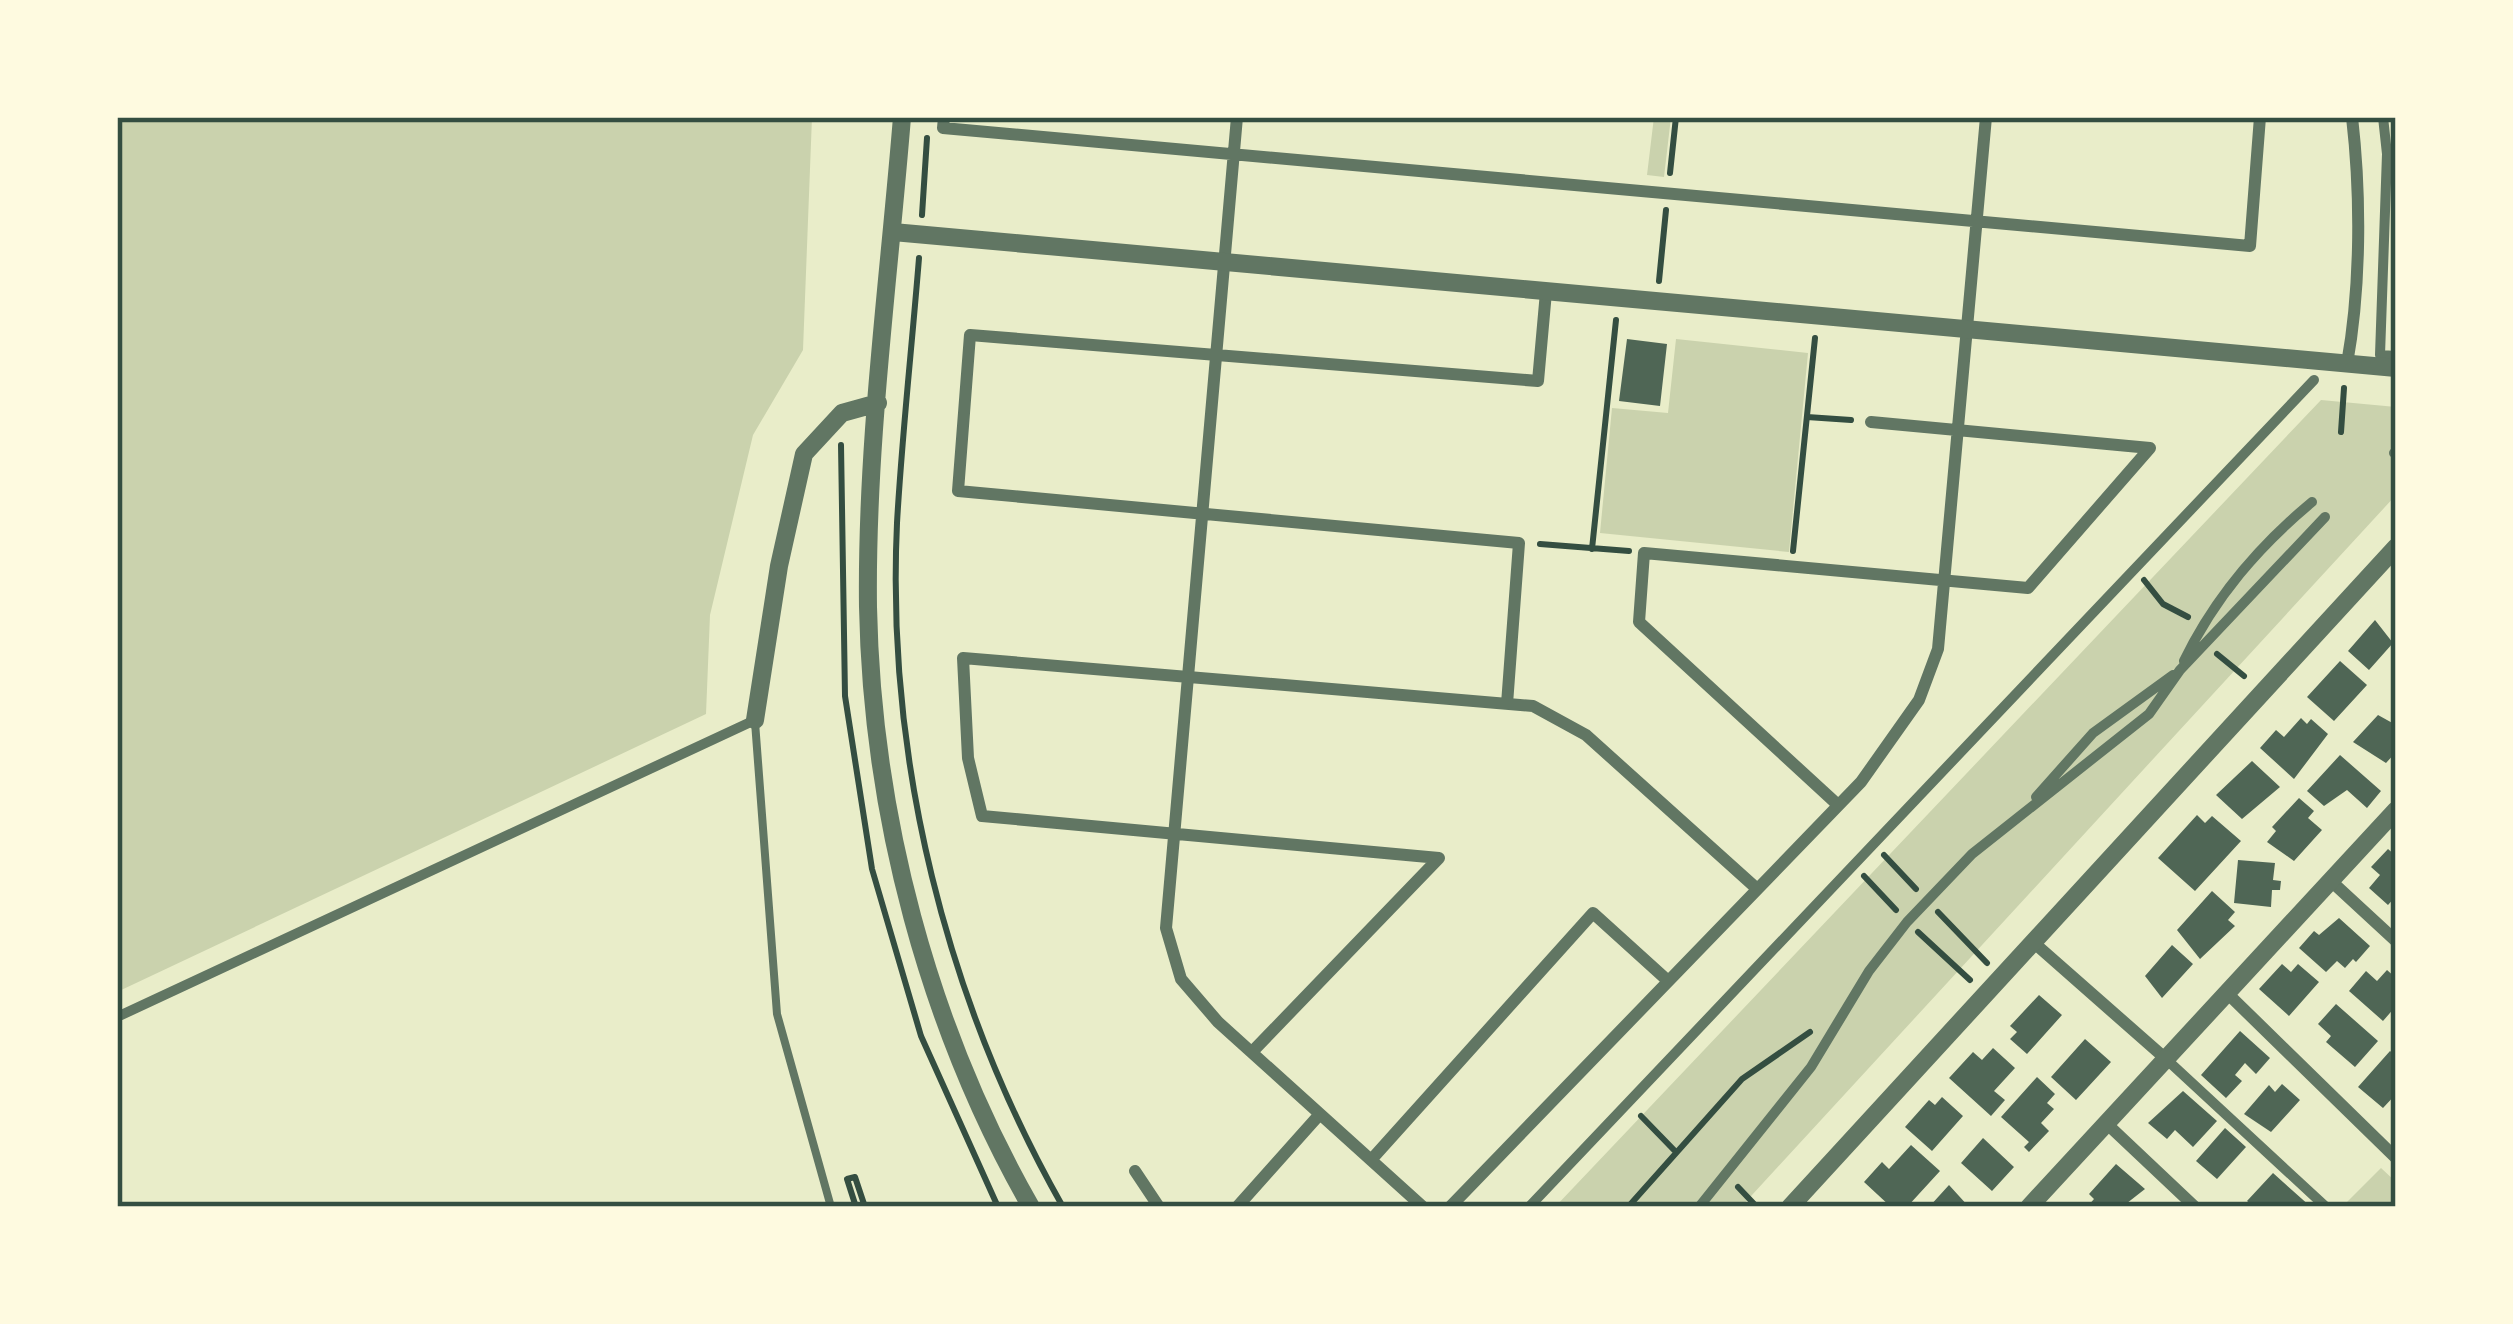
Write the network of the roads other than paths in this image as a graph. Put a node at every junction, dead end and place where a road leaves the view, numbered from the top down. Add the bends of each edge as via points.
1 (902, 117) edge
2 (944, 117) edge
3 (1238, 117) edge
4 (1986, 117) edge
5 (2260, 117) edge
6 (2352, 117) edge
7 (2383, 117) edge
8 (1234, 154) junction
9 (1976, 221) junction
10 (892, 232) junction
11 (1225, 262) junction
12 (1546, 292) junction
13 (2395, 323) edge
14 (1967, 330) junction
15 (2381, 342) junction
16 (1216, 356) junction
17 (2396, 356) edge
18 (2347, 364) junction
19 (2396, 368) edge
20 (2314, 380) dead end
21 (878, 403) junction
22 (1871, 422) road end
23 (1958, 430) junction
24 (2312, 502) dead end
25 (1203, 514) junction
26 (2325, 517) dead end
27 (2396, 547) edge
28 (1944, 583) junction
29 (2180, 670) junction
30 (1188, 677) junction
31 (1507, 704) junction
32 (755, 720) junction
33 (1838, 806) junction
34 (2396, 810) edge
35 (2024, 812) junction
36 (1175, 834) junction
37 (2331, 880) junction
38 (1755, 887) junction
39 (2396, 941) edge
40 (2033, 942) junction
41 (1667, 980) junction
42 (2227, 993) junction
43 (117, 1017) edge
44 (1252, 1052) junction
45 (2166, 1059) junction
46 (1321, 1114) junction
47 (2106, 1123) junction
48 (2396, 1158) edge
49 (1371, 1160) junction
50 (1135, 1171) dead end
51 (831, 1207) edge
52 (1031, 1207) edge
53 (1159, 1207) edge
54 (1238, 1207) edge
55 (1424, 1207) edge
56 (1450, 1207) edge
57 (1529, 1207) edge
58 (1700, 1207) edge
59 (1790, 1207) edge
60 (2029, 1207) edge
61 (2195, 1207) edge
62 (2326, 1207) edge

1 - 10 street
2 - 8 street via 943,128
3 - 8 street
4 - 9 street
5 - 9 street via 2250,245
6 - 18 street
7 - 15 street
8 - 9 street
8 - 11 street
9 - 14 street
10 - 11 street
10 - 21 street
11 - 12 street
11 - 16 street
12 - 14 street
12 - 16 street via 1538,381
13 - 15 street
14 - 18 street
14 - 23 street
15 - 17 street via 2380,355
16 - 25 street
16 - 25 street via 970,335 958,491
18 - 19 street
20 - 57 street
21 - 32 street via 842,412 805,454
21 - 52 street via 868,609 899,862 948,1026
22 - 23 street
23 - 28 street
23 - 28 street via 2150,448 2028,588
24 - 29 street via 2270,537 2203,622
25 - 30 street
25 - 31 street via 1519,543
26 - 29 street
27 - 40 street
28 - 33 street via 1938,650 1919,700
28 - 33 street via 1644,553 1639,622
29 - 35 street via 2093,733
29 - 35 street via 2149,714
30 - 31 street
30 - 36 street
30 - 36 street via 963,658 968,758 982,816
31 - 38 street via 1533,706 1586,735
32 - 43 street
32 - 51 lane via 777,1014
33 - 38 street
34 - 37 street
35 - 58 street via 1907,922 1811,1067
36 - 44 street via 1166,928 1181,979
36 - 44 street via 1439,858
37 - 39 street
37 - 42 street
38 - 41 street
40 - 45 street
40 - 59 street
41 - 49 street via 1593,914
41 - 56 street
42 - 45 street
42 - 48 street
44 - 46 street
45 - 47 street
45 - 62 street
46 - 49 street
46 - 54 street
47 - 60 street
47 - 61 street
49 - 55 street
50 - 53 street

